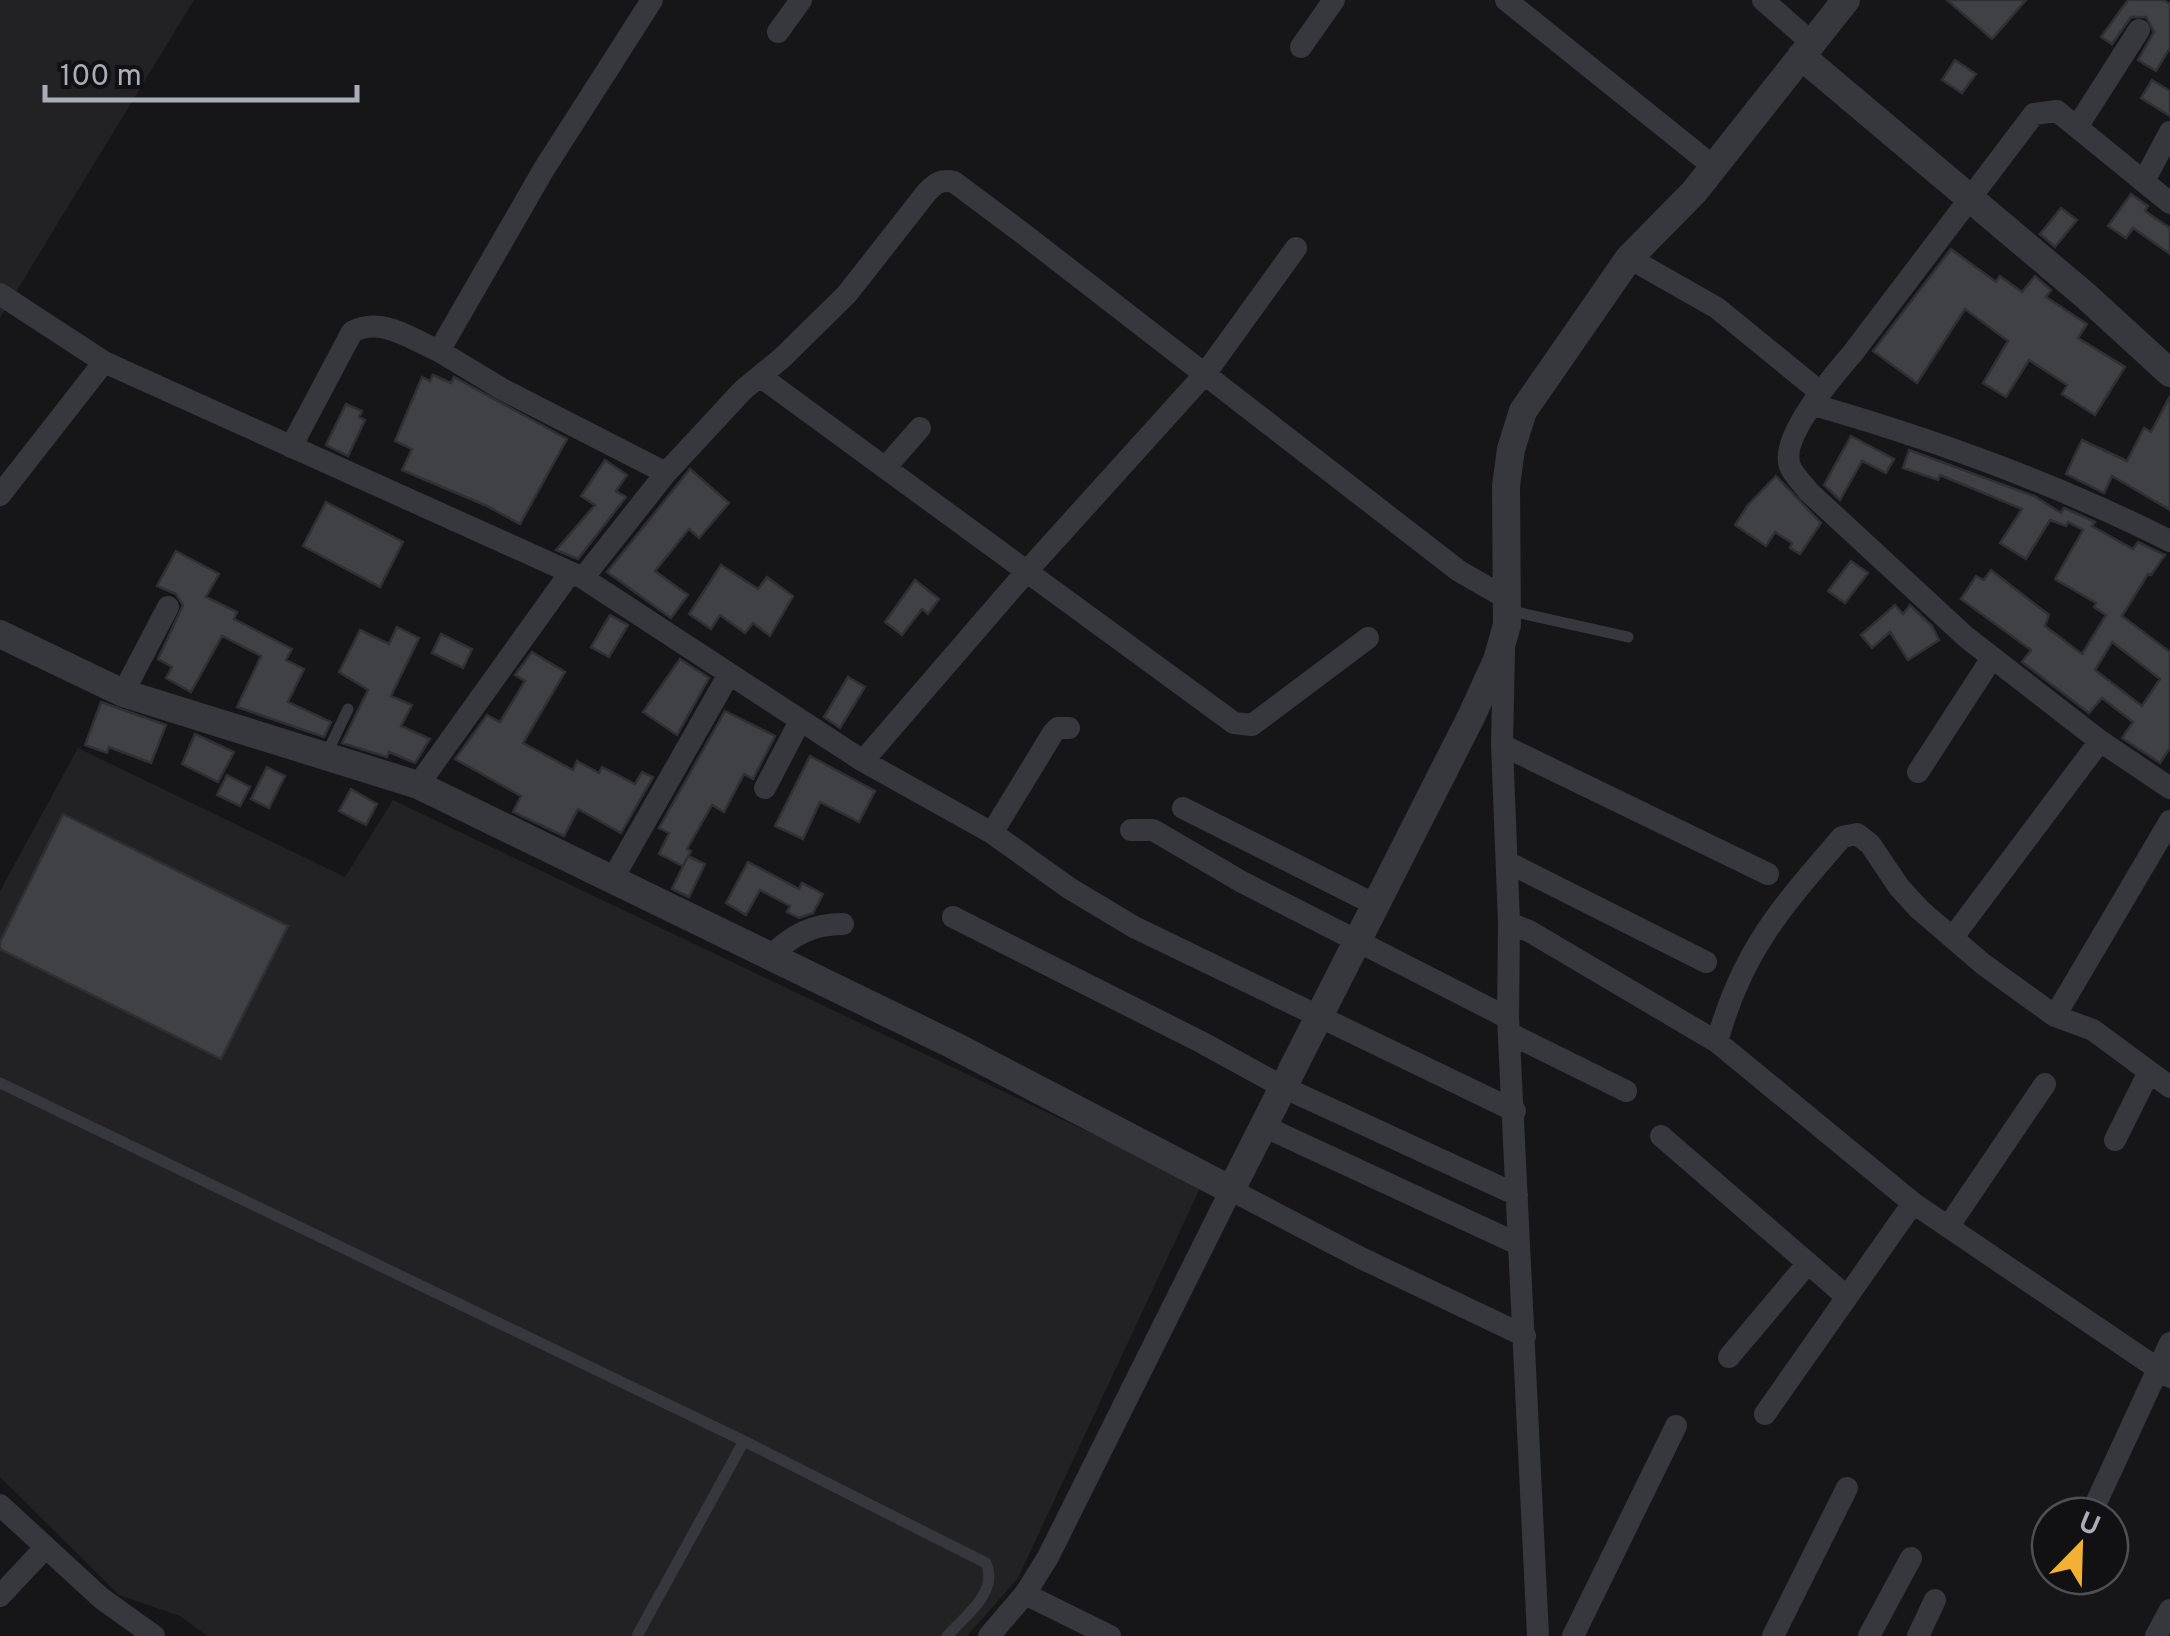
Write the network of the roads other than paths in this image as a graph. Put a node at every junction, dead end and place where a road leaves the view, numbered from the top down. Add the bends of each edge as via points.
1 (652, 0) edge
2 (801, 0) edge
3 (1334, 0) edge
4 (1506, 0) edge
5 (1763, 0) edge
6 (1846, 0) edge
7 (2139, 30) dead end
8 (778, 32) dead end
9 (1302, 48) dead end
10 (1806, 50) junction
11 (2077, 127) junction
12 (2170, 132) edge
13 (1714, 167) junction
14 (2144, 181) junction
15 (1970, 199) junction
16 (2170, 202) edge
17 (1296, 248) dead end
18 (1622, 267) junction
19 (0, 294) edge
20 (439, 352) junction
21 (104, 362) junction
22 (2170, 373) edge
23 (1204, 374) junction
24 (761, 377) junction
25 (1817, 398) junction
26 (920, 428) dead end
27 (291, 447) junction
28 (885, 468) junction
29 (666, 472) junction
30 (0, 495) edge
31 (2170, 542) edge
32 (1026, 571) junction
33 (577, 576) junction
34 (1506, 604) junction
35 (168, 607) dead end
36 (0, 634) edge
37 (1628, 637) dead end
38 (1368, 638) dead end
39 (1504, 642) junction
40 (1992, 658) junction
41 (729, 674) junction
42 (123, 693) junction
43 (348, 708) dead end
44 (800, 721) junction
45 (1069, 728) dead end
46 (2100, 741) junction
47 (1502, 745) junction
48 (326, 755) junction
49 (863, 760) junction
50 (1918, 772) dead end
51 (418, 784) junction
52 (765, 788) dead end
53 (2170, 788) edge
54 (1183, 808) dead end
55 (2170, 821) edge
56 (1131, 830) dead end
57 (992, 833) junction
58 (1509, 864) junction
59 (1768, 874) dead end
60 (612, 880) junction
61 (1374, 904) junction
62 (952, 917) dead end
63 (1509, 923) junction
64 (843, 924) dead end
65 (1952, 937) junction
66 (1356, 942) junction
67 (770, 957) junction
68 (1706, 962) dead end
69 (1318, 1016) junction
70 (2055, 1016) junction
71 (1509, 1026) junction
72 (1716, 1041) junction
73 (2149, 1072) junction
74 (0, 1083) edge
75 (2045, 1084) dead end
76 (1284, 1087) junction
77 (2170, 1087) edge
78 (1626, 1091) dead end
79 (1514, 1111) junction
80 (1263, 1126) junction
81 (1661, 1136) dead end
82 (2115, 1140) dead end
83 (1232, 1190) junction
84 (1517, 1195) junction
85 (1913, 1203) junction
86 (1948, 1227) junction
87 (1518, 1244) junction
88 (1808, 1263) junction
89 (1846, 1298) junction
90 (1526, 1336) junction
91 (2170, 1342) edge
92 (1729, 1358) dead end
93 (2164, 1374) edge
94 (1765, 1414) dead end
95 (1676, 1426) dead end
96 (744, 1442) junction
97 (1848, 1488) dead end
98 (2100, 1496) edge
99 (0, 1505) edge
100 (45, 1548) junction
101 (1912, 1558) dead end
102 (1025, 1594) junction
103 (0, 1596) edge
104 (1936, 1600) dead end
105 (154, 1636) edge
106 (637, 1636) edge
107 (947, 1636) edge
108 (989, 1636) edge
109 (1110, 1636) edge
110 (1538, 1636) edge
111 (1573, 1636) edge
112 (1773, 1636) edge
113 (1870, 1636) edge
114 (1918, 1636) edge

1 - 20 street
2 - 8 street
3 - 9 street
4 - 13 street
5 - 10 street
6 - 10 street
7 - 11 street
10 - 13 street
10 - 15 street
11 - 14 street
11 - 15 street via 2056,111 2034,114
12 - 14 street
13 - 18 street
14 - 16 street
15 - 22 street
15 - 25 street
17 - 23 street
18 - 25 street via 1716,308
18 - 34 street via 1517,427 1506,486
19 - 21 street
20 - 27 street via 384,326 352,332
20 - 29 street
21 - 27 street
21 - 30 street
23 - 24 street via 946,180 927,192 847,294
23 - 32 street
23 - 34 street
24 - 28 street
24 - 29 street
25 - 31 street via 2031,478
25 - 40 street via 1789,449 1790,466 1810,492
26 - 28 street
27 - 33 street
28 - 32 street
29 - 33 street
32 - 38 street via 1242,726
32 - 49 street
33 - 41 street
33 - 51 street
34 - 37 lane
34 - 39 street
35 - 42 street
36 - 42 street
39 - 47 street
39 - 61 street
40 - 46 street
40 - 50 street
41 - 44 street
41 - 60 street
42 - 48 street
43 - 48 lane
44 - 49 street
44 - 52 street
45 - 57 street via 1053,733
46 - 53 street
46 - 65 street
47 - 58 street
47 - 59 street
48 - 51 street
49 - 57 street
51 - 60 street
54 - 61 street
55 - 70 street
56 - 66 street via 1153,830
57 - 69 street via 1134,927
58 - 63 street
58 - 68 street
60 - 67 street
61 - 66 street
62 - 76 street
63 - 71 street
63 - 72 street
64 - 67 street via 805,930
65 - 70 street
65 - 72 street via 1898,887 1865,838 1842,837 1748,957
66 - 69 street
66 - 71 street
67 - 83 street
69 - 76 street
69 - 79 street
70 - 73 street via 2092,1030
71 - 78 street
71 - 79 street
72 - 85 street
73 - 77 street
73 - 82 street
74 - 96 lane
75 - 86 street
76 - 80 street
76 - 84 street
79 - 84 street
80 - 83 street
80 - 87 street
81 - 88 street
83 - 90 street
83 - 102 street
84 - 87 street
85 - 86 street
85 - 89 street
86 - 93 street
87 - 90 street
88 - 89 street
88 - 92 street
89 - 94 street
90 - 110 street
91 - 93 street
93 - 98 street
95 - 111 street
96 - 106 lane
96 - 107 lane via 986,1564 989,1588
97 - 112 street
99 - 100 street
100 - 103 street
100 - 105 street
101 - 113 street
102 - 108 street
102 - 109 street
104 - 114 street

